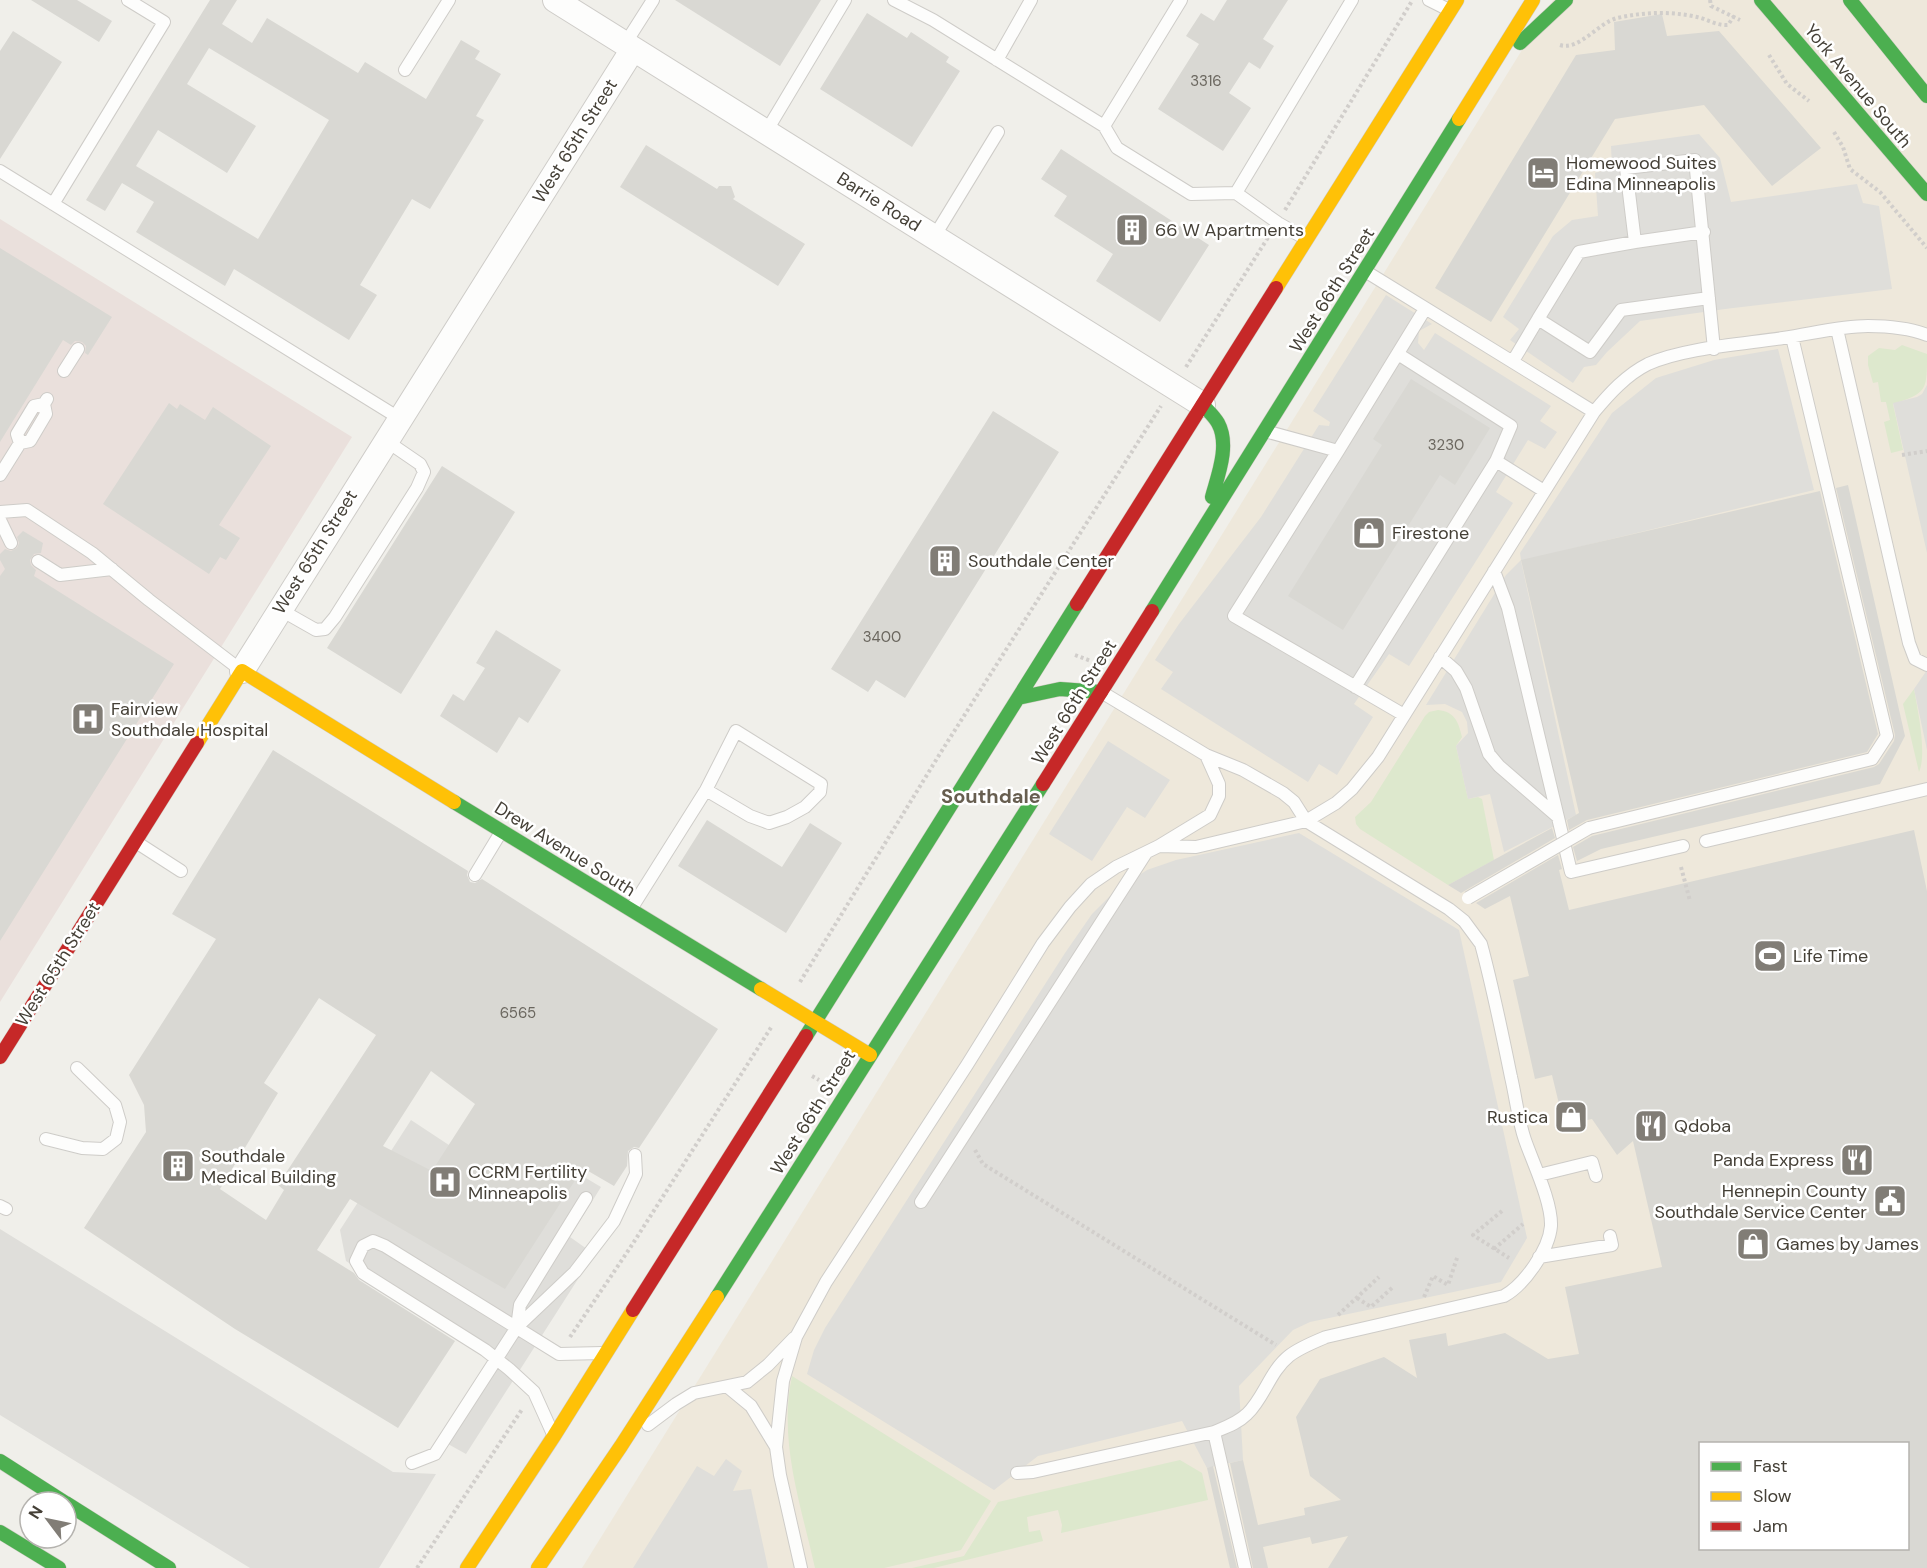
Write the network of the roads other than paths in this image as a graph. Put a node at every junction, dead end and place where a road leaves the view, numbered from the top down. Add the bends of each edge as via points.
1 (128, 0) edge
2 (449, 0) edge
3 (555, 0) edge
4 (653, 0) edge
5 (845, 0) edge
6 (894, 0) edge
7 (1031, 0) edge
8 (1181, 0) edge
9 (1352, 0) edge
10 (1429, 0) edge
11 (1533, 0) edge
12 (1566, 0) edge
13 (1761, 0) edge
14 (1850, 0) edge
15 (1453, 6) edge
16 (629, 46) junction
17 (997, 60) junction
18 (405, 70) dead end
19 (1488, 74) junction
20 (1927, 96) edge
21 (1104, 126) junction
22 (1868, 127) junction
23 (766, 132) junction
24 (998, 132) dead end
25 (1914, 156) dead end
26 (0, 171) edge
27 (1236, 193) junction
28 (1927, 194) edge
29 (53, 204) junction
30 (1704, 232) junction
31 (934, 237) junction
32 (1307, 240) junction
33 (1635, 242) junction
34 (1365, 271) junction
35 (1709, 298) junction
36 (1425, 309) junction
37 (1538, 319) junction
38 (1837, 329) junction
39 (1927, 335) edge
40 (1792, 337) junction
41 (78, 349) dead end
42 (1714, 349) junction
43 (1398, 354) junction
44 (1513, 361) junction
45 (64, 371) dead end
46 (46, 402) dead end
47 (1203, 405) junction
48 (1594, 412) junction
49 (399, 418) junction
50 (1264, 431) junction
51 (385, 440) junction
52 (1338, 452) junction
53 (1496, 461) junction
54 (0, 475) edge
55 (1544, 491) junction
56 (0, 512) edge
57 (0, 520) edge
58 (1201, 533) junction
59 (11, 543) dead end
60 (38, 561) dead end
61 (112, 569) junction
62 (1494, 572) junction
63 (279, 609) junction
64 (1440, 657) junction
65 (1927, 666) edge
66 (242, 671) junction
67 (1354, 687) junction
68 (1101, 692) junction
69 (1018, 698) junction
70 (1404, 715) junction
71 (1206, 755) junction
72 (1927, 789) edge
73 (706, 790) junction
74 (1558, 818) junction
75 (1306, 821) junction
76 (501, 831) junction
77 (1706, 841) dead end
78 (135, 842) junction
79 (1159, 846) junction
80 (1683, 846) dead end
81 (1146, 853) junction
82 (181, 871) dead end
83 (475, 875) dead end
84 (1449, 909) junction
85 (630, 910) junction
86 (813, 1021) junction
87 (870, 1055) junction
88 (0, 1057) edge
89 (76, 1068) dead end
90 (46, 1139) dead end
91 (635, 1155) dead end
92 (1539, 1175) junction
93 (1596, 1176) dead end
94 (586, 1198) dead end
95 (921, 1202) dead end
96 (1610, 1236) dead end
97 (1539, 1257) junction
98 (517, 1327) junction
99 (796, 1336) junction
100 (605, 1353) junction
101 (496, 1359) junction
102 (728, 1387) junction
103 (1214, 1432) junction
104 (554, 1436) junction
105 (621, 1446) junction
106 (776, 1446) junction
107 (0, 1461) edge
108 (412, 1463) dead end
109 (1017, 1473) dead end
110 (46, 1490) edge
111 (78, 1510) edge
112 (0, 1532) edge
113 (59, 1568) edge
114 (169, 1568) edge
115 (467, 1568) edge
116 (538, 1568) edge
117 (801, 1568) edge
118 (1245, 1568) edge

1 - 29 lane via 164,22
2 - 18 lane
3 - 16 street, Barrie Road
4 - 16 lane
5 - 23 lane
6 - 17 lane
7 - 17 lane
8 - 21 lane
9 - 27 lane
10 - 15 lane
11 - 19 main road, West 66th Street
12 - 19 main road
13 - 22 main road, York Avenue South
14 - 20 main road
15 - 32 main road
16 - 23 street, Barrie Road
16 - 49 street, West 65th Street
17 - 21 lane
19 - 34 main road, West 66th Street
21 - 27 lane via 1117,148 1191,194
22 - 25 main road
22 - 28 main road, York Avenue South
23 - 31 street, Barrie Road
24 - 31 lane
26 - 29 lane
27 - 32 lane
29 - 49 lane
30 - 33 lane
30 - 33 lane via 1695,160 1626,168
30 - 35 lane
31 - 47 street, Barrie Road
32 - 47 main road
33 - 37 lane via 1579,252
34 - 36 lane
34 - 50 main road, West 66th Street
35 - 37 lane via 1621,310 1590,352
35 - 42 lane
36 - 43 lane
36 - 44 lane
37 - 44 lane
38 - 39 lane via 1891,327
38 - 40 lane
38 - 65 lane via 1909,643 1915,659
40 - 42 lane
40 - 84 lane, bridge via 1887,736 1872,759 1589,828
41 - 45 lane
42 - 48 lane via 1677,354 1648,364 1626,378
43 - 52 lane
43 - 53 lane via 1510,426
44 - 48 lane
46 - 54 lane via 46,414 30,441 20,443
47 - 58 main road via 1218,424 1222,461
47 - 69 main road
48 - 55 lane
49 - 51 street, West 65th Street
50 - 52 lane
50 - 58 main road, West 66th Street
51 - 63 street, West 65th Street
51 - 63 lane via 420,464 424,472 417,488 325,629 316,630
52 - 67 lane via 1234,616
53 - 55 lane
53 - 67 lane
55 - 62 lane
56 - 61 lane via 27,510
57 - 59 lane
58 - 68 main road, West 66th Street
60 - 61 lane via 60,575
61 - 66 lane
62 - 64 lane
62 - 74 lane via 1508,608
63 - 66 street, West 65th Street
64 - 70 lane
64 - 74 lane via 1456,671 1466,688 1489,754
66 - 76 main road, Drew Avenue South
66 - 78 main road, West 65th Street
67 - 70 lane
68 - 69 main road via 1050,689
68 - 71 lane
68 - 87 main road, West 66th Street
69 - 86 main road
70 - 75 lane via 1352,789
71 - 75 lane via 1283,793
71 - 79 lane via 1219,784 1219,796 1210,815
72 - 77 lane
73 - 73 lane via 736,731 821,783 820,792 805,807 769,823
73 - 85 lane
74 - 80 lane via 1571,872
75 - 79 lane via 1196,847
75 - 84 lane
76 - 83 lane
76 - 85 main road, Drew Avenue South
78 - 82 lane
78 - 88 main road, West 65th Street
79 - 81 lane
81 - 95 lane
81 - 99 lane via 1091,884 1043,943 826,1282
84 - 92 lane via 1481,944 1524,1138
85 - 86 main road, Drew Avenue South
86 - 87 main road, Drew Avenue South
86 - 100 main road
87 - 105 main road, West 66th Street
89 - 90 lane via 115,1105 120,1122 116,1139 103,1149
91 - 98 lane via 636,1174 614,1221 575,1272
92 - 93 lane via 1592,1162
92 - 97 lane via 1551,1226
94 - 98 lane via 520,1305
96 - 97 lane via 1612,1245
97 - 103 lane via 1514,1290 1503,1296 1326,1336 1306,1346 1286,1359 1249,1413
98 - 100 lane via 559,1354
98 - 101 lane
98 - 101 lane via 385,1246 373,1241 363,1246 356,1262 363,1273
99 - 102 lane via 747,1382
99 - 106 lane via 783,1381
100 - 104 main road
101 - 104 lane via 534,1392
101 - 108 lane via 435,1454
102 - 105 lane via 694,1393
102 - 106 lane via 751,1406
103 - 109 lane
103 - 118 lane
104 - 115 main road
105 - 116 main road, West 66th Street
106 - 117 lane
107 - 110 main road
111 - 114 main road
112 - 113 main road

